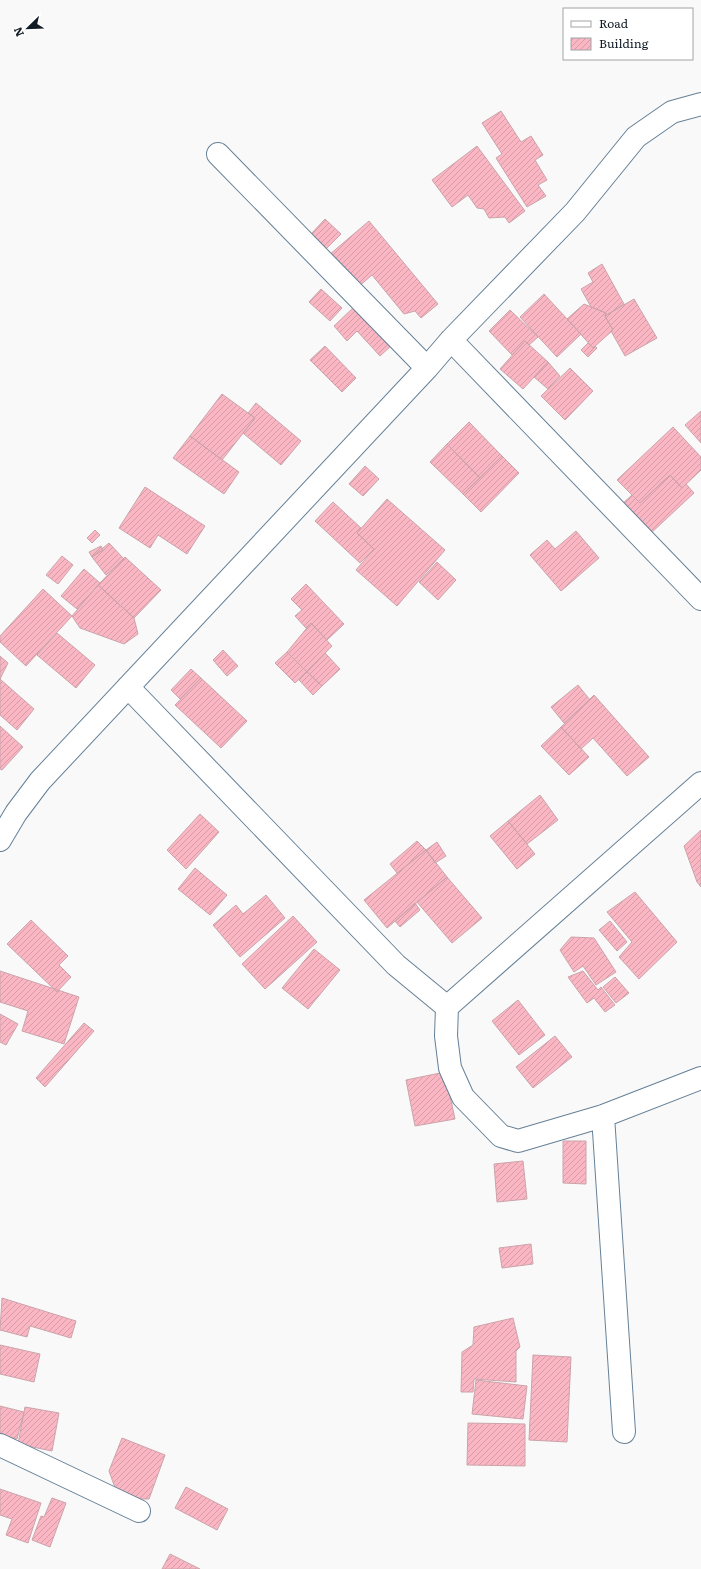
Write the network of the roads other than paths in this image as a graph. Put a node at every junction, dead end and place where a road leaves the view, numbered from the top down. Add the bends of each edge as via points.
1 (701, 104) edge
2 (218, 154) dead end
3 (451, 340) junction
4 (427, 368) junction
5 (701, 599) edge
6 (128, 687) junction
7 (701, 783) edge
8 (0, 840) edge
9 (447, 1007) junction
10 (701, 1078) edge
11 (603, 1116) junction
12 (624, 1432) dead end
13 (0, 1445) edge
14 (139, 1511) dead end

1 - 3 street via 672,112 636,137 575,212
2 - 4 street
3 - 4 street
3 - 5 street
4 - 6 street
6 - 8 street via 40,781
6 - 9 street via 396,966
7 - 9 street
9 - 11 street via 446,1036 450,1068 463,1097 502,1136 518,1141
10 - 11 street
11 - 12 street
13 - 14 street

